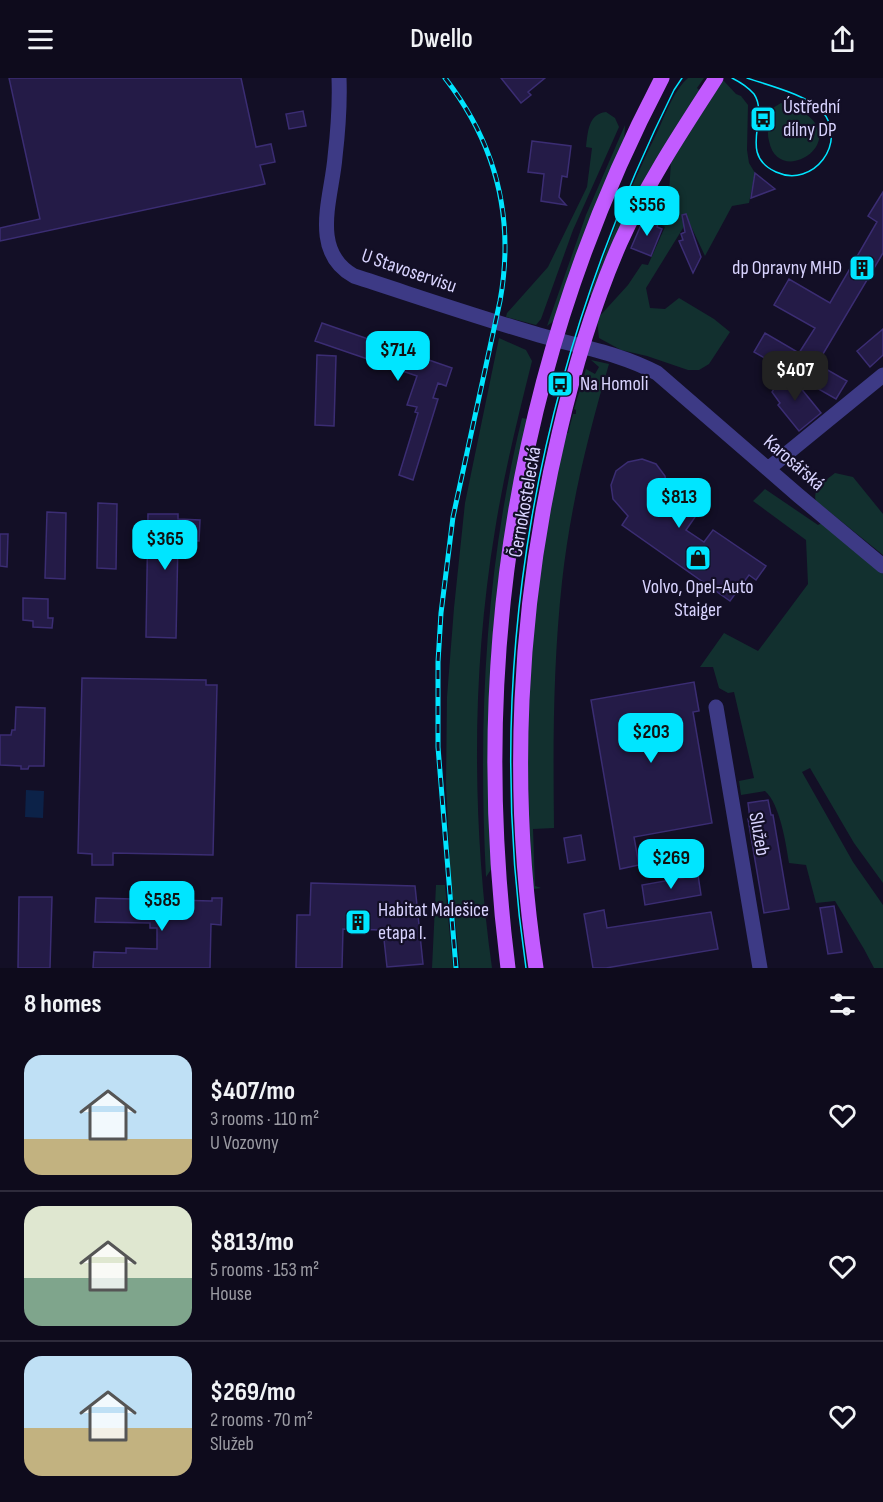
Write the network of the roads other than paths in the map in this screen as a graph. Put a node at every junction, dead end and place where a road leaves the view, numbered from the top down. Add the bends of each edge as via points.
1 (339, 78) edge
2 (662, 78) edge
3 (716, 78) edge
4 (556, 339) junction
5 (583, 346) junction
6 (883, 375) edge
7 (768, 469) junction
8 (883, 566) edge
9 (716, 707) dead end
10 (508, 968) edge
11 (536, 968) edge
12 (760, 968) edge

1 - 4 street, U Stavoservisu via 335,160 326,225 339,265 354,276
2 - 4 main road, Černokostelecká via 607,195
3 - 5 main road, Černokostelecká via 639,203 602,287
4 - 5 street, U Stavoservisu
4 - 10 main road, Černokostelecká via 524,462 497,658 495,811
5 - 7 street, Karosářská via 634,361 657,373
5 - 11 main road, Černokostelecká via 546,496 525,654 522,814
6 - 7 street
7 - 8 street, Karosářská
9 - 12 street, Služeb

